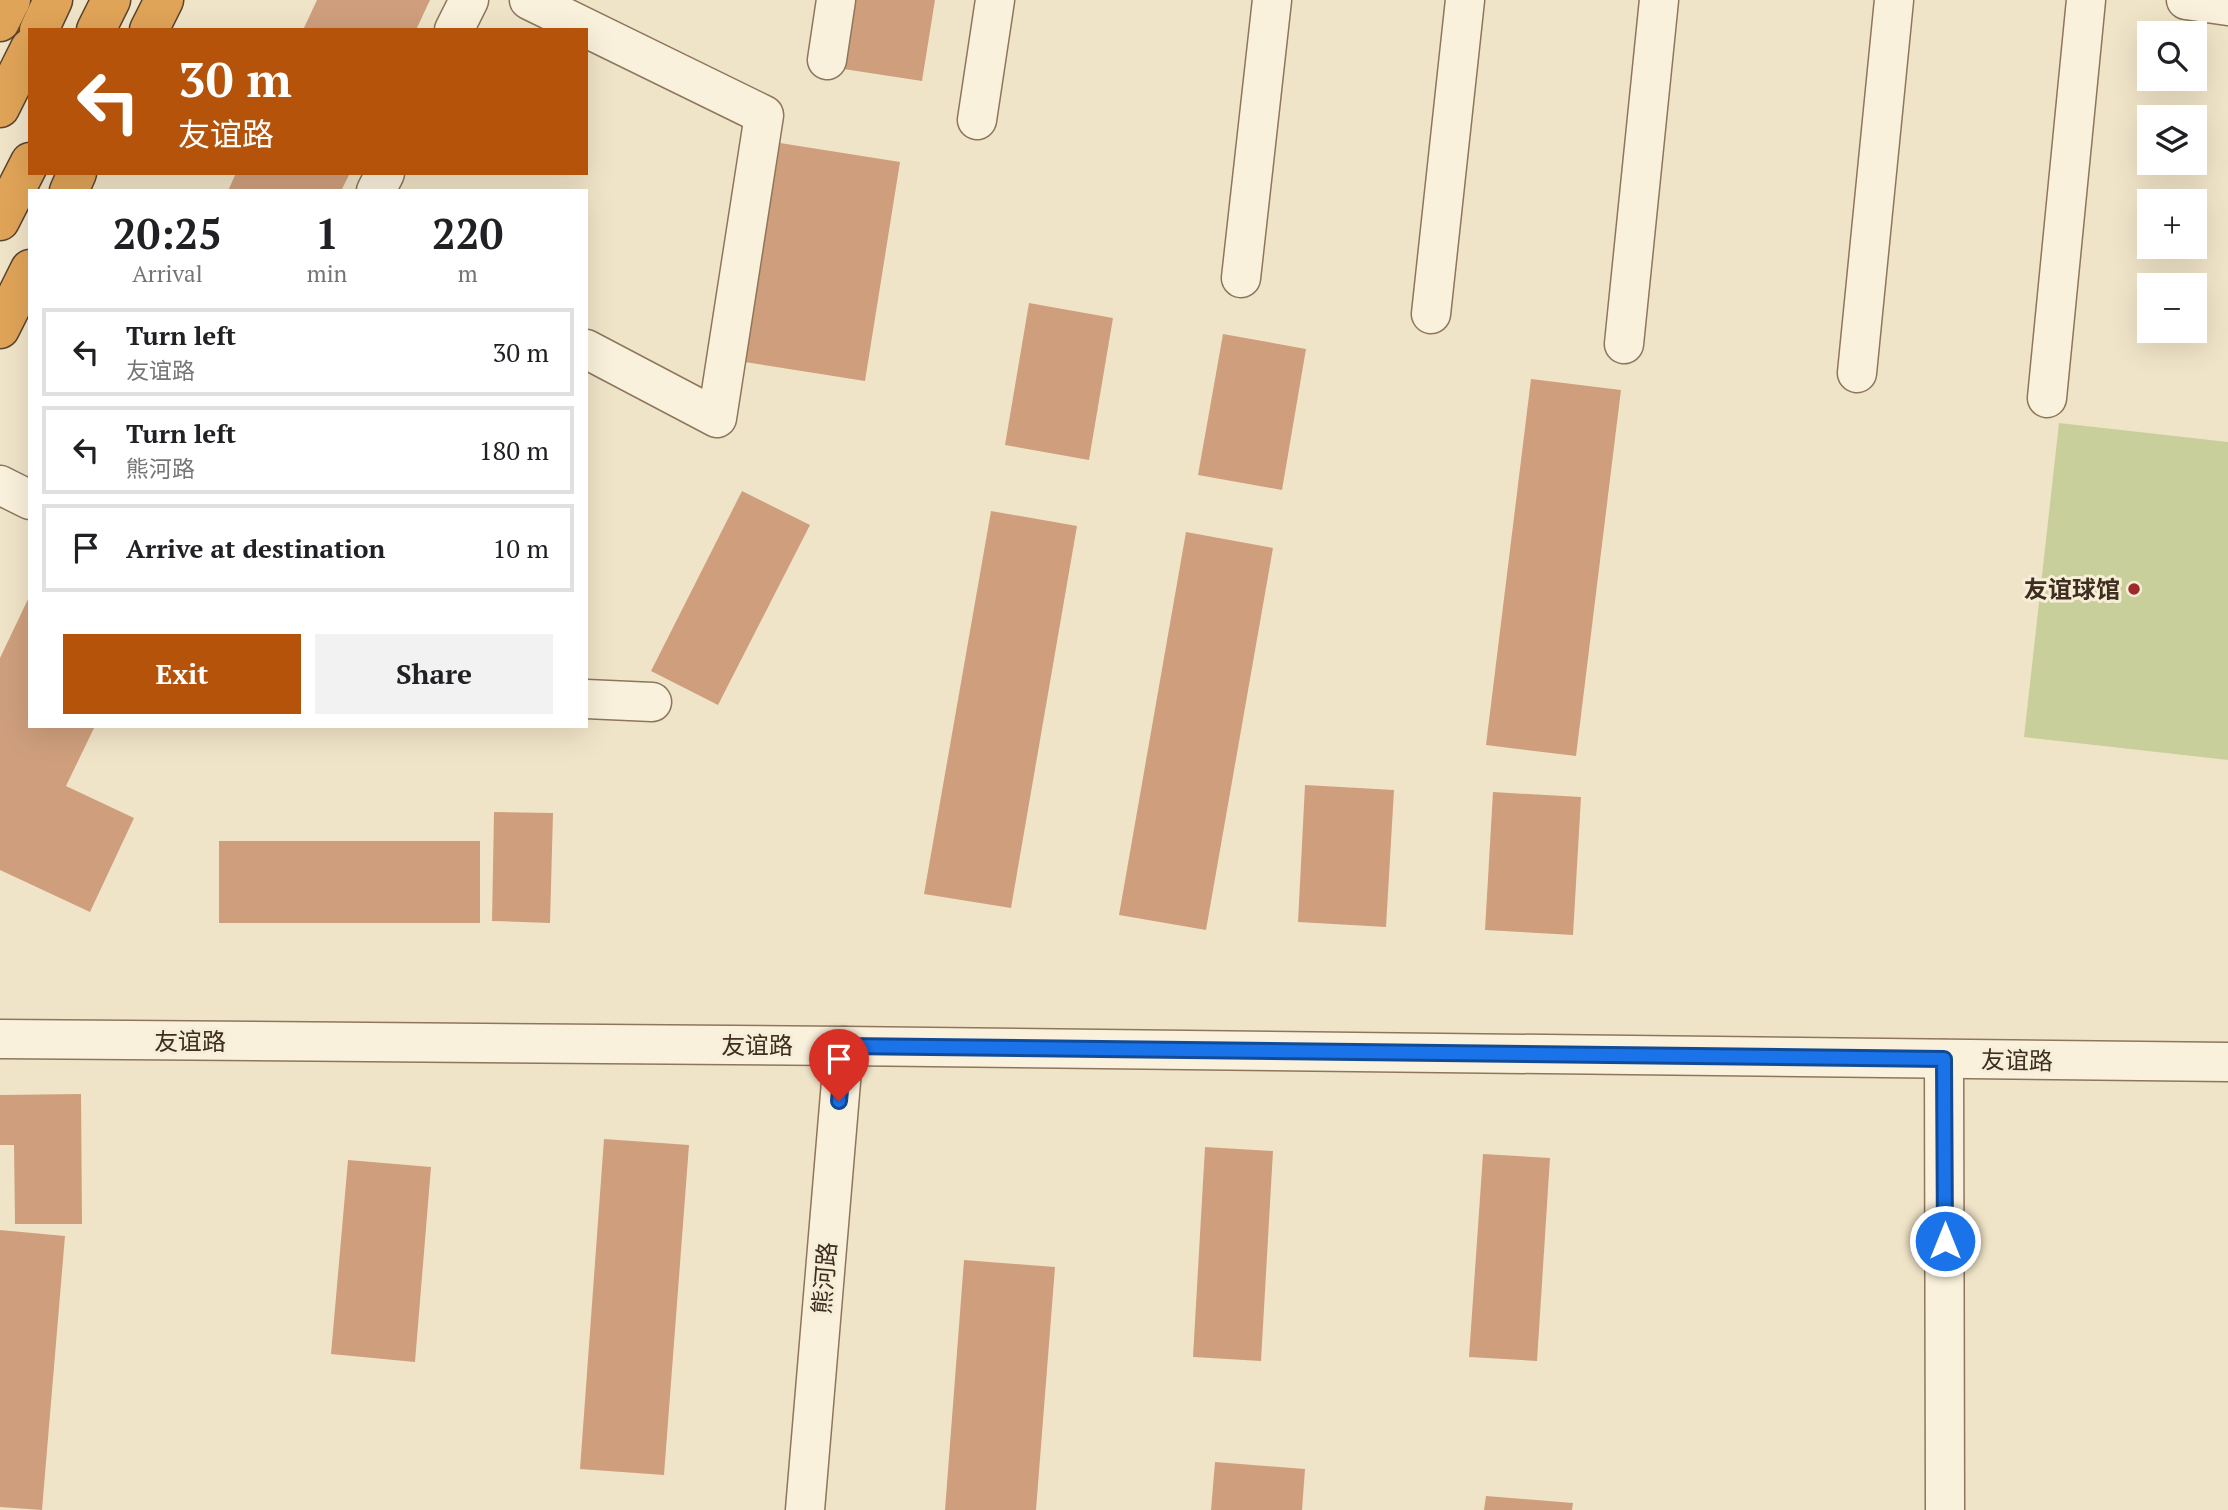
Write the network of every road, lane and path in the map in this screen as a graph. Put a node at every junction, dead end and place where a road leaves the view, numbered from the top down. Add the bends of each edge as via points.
1 (11, 0) edge
2 (53, 0) edge
3 (111, 0) edge
4 (164, 0) edge
5 (469, 0) edge
6 (529, 0) edge
7 (836, 0) edge
8 (995, 0) edge
9 (1272, 0) edge
10 (1465, 0) edge
11 (1659, 0) edge
12 (1894, 0) edge
13 (2086, 0) edge
14 (2186, 0) edge
15 (2228, 6) edge
16 (0, 22) edge
17 (40, 28) edge
18 (97, 28) edge
19 (150, 28) edge
20 (455, 28) edge
21 (586, 28) edge
22 (588, 29) edge
23 (28, 52) edge
24 (827, 60) dead end
25 (0, 108) edge
26 (977, 120) dead end
27 (28, 166) edge
28 (0, 221) edge
29 (28, 273) edge
30 (1241, 278) dead end
31 (1431, 314) dead end
32 (0, 329) edge
33 (1623, 344) dead end
34 (588, 350) edge
35 (1857, 373) dead end
36 (2047, 398) dead end
37 (0, 485) edge
38 (28, 499) edge
39 (588, 699) edge
40 (652, 702) dead end
41 (0, 1040) edge
42 (844, 1046) junction
43 (1944, 1059) junction
44 (2228, 1062) edge
45 (805, 1510) edge
46 (1945, 1510) edge

1 - 16 highway
2 - 17 highway
3 - 18 highway
4 - 19 highway
5 - 20 street
6 - 21 street
7 - 24 street
8 - 26 street
9 - 30 street
10 - 31 street
11 - 33 street
12 - 35 street
13 - 36 street
14 - 15 street
22 - 34 street via 764,115 717,418
23 - 25 highway
27 - 28 highway
29 - 32 highway
37 - 38 street
39 - 40 street
41 - 42 street, 友谊路
42 - 43 street, 友谊路
42 - 45 street, 熊河路
43 - 44 street, 友谊路
43 - 46 street

